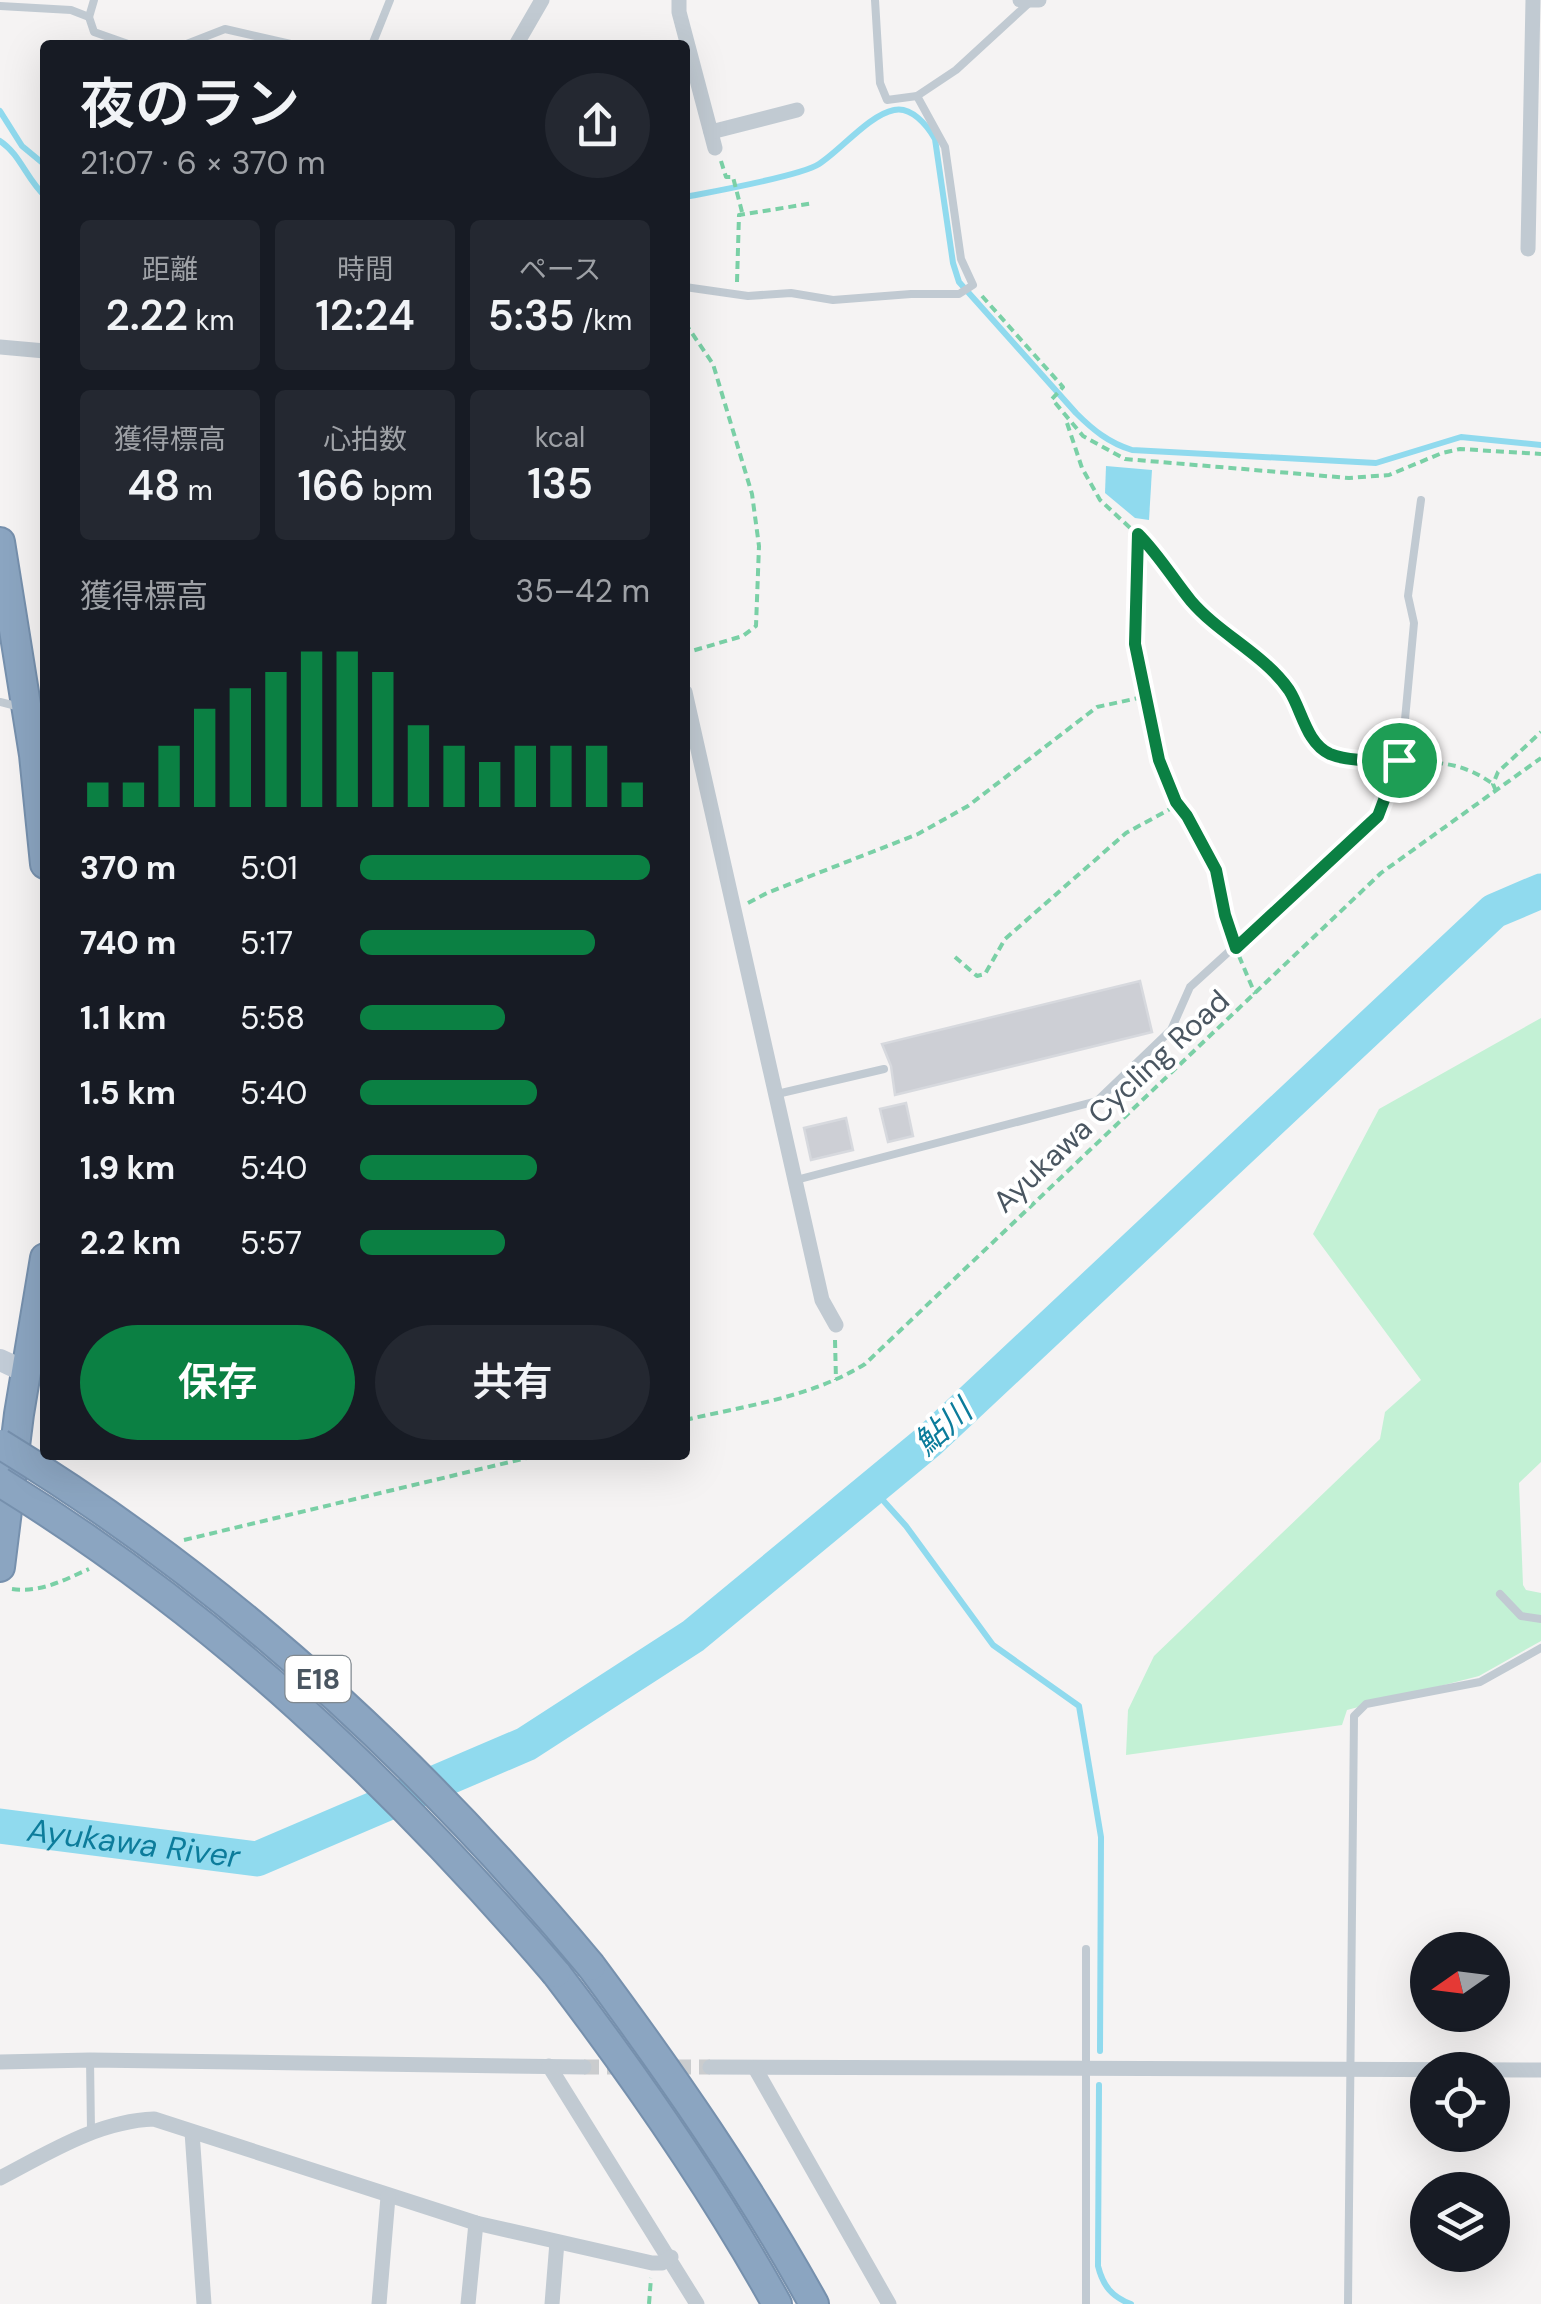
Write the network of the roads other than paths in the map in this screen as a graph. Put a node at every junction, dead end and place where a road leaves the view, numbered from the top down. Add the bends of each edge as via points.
1 (94, 0) edge
2 (390, 0) edge
3 (542, 0) edge
4 (679, 0) edge
5 (875, 0) edge
6 (1533, 0) edge
7 (1030, 1) edge
8 (0, 6) edge
9 (89, 17) junction
10 (117, 40) edge
11 (197, 40) edge
12 (273, 40) edge
13 (374, 40) edge
14 (519, 40) edge
15 (686, 40) edge
16 (690, 55) edge
17 (917, 96) junction
18 (798, 110) dead end
19 (710, 132) junction
20 (715, 148) road end
21 (1528, 249) dead end
22 (690, 288) edge
23 (0, 348) edge
24 (40, 351) edge
25 (1421, 500) dead end
26 (0, 542) edge
27 (13, 705) edge
28 (690, 714) edge
29 (39, 754) edge
30 (884, 1068) dead end
31 (777, 1094) junction
32 (796, 1180) junction
33 (40, 1288) edge
34 (836, 1325) road end
35 (0, 1360) edge
36 (26, 1372) junction
37 (0, 1444) edge
38 (0, 1482) edge
39 (6, 1578) edge
40 (1500, 1594) dead end
41 (1541, 1619) edge
42 (1541, 1648) edge
43 (1086, 1949) dead end
44 (90, 2060) junction
45 (0, 2062) edge
46 (549, 2066) junction
47 (584, 2067) tunnel mouth
48 (710, 2068) tunnel mouth
49 (755, 2068) junction
50 (1086, 2068) junction
51 (1350, 2069) junction
52 (1541, 2070) edge
53 (91, 2132) junction
54 (192, 2132) junction
55 (0, 2178) edge
56 (388, 2197) junction
57 (476, 2223) junction
58 (556, 2242) junction
59 (671, 2257) junction
60 (204, 2304) edge
61 (379, 2304) edge
62 (468, 2304) edge
63 (552, 2304) edge
64 (697, 2304) edge
65 (777, 2304) edge
66 (814, 2304) edge
67 (888, 2304) edge
68 (1086, 2304) edge
69 (1348, 2304) edge

1 - 9 lane
2 - 13 lane
3 - 14 street
4 - 15 street
5 - 17 lane via 887,100
6 - 21 street
7 - 17 lane via 956,70
8 - 9 lane
9 - 10 lane via 94,32
11 - 12 lane via 225,29
16 - 19 street
17 - 22 lane via 945,147 970,286 959,294 833,300
18 - 19 street
19 - 20 street
23 - 24 street
25 - 32 lane via 1399,760 1378,816 1190,987 1171,1030 1090,1105
26 - 27 highway
27 - 29 highway
28 - 31 street
30 - 31 lane
31 - 32 street
32 - 34 street via 822,1300
33 - 36 highway
35 - 36 street
36 - 39 highway
37 - 66 highway, E18, bridge via 165,1553 326,1686 472,1829 591,1966 684,2093
38 - 65 highway, E18, bridge via 248,1661 447,1849 556,1974 658,2111
40 - 41 lane via 1521,1616
42 - 51 lane via 1480,1682 1366,1704 1354,1716
43 - 50 lane
44 - 45 street
44 - 46 street
44 - 53 lane
46 - 47 street
46 - 59 street
48 - 49 street
49 - 50 street
49 - 67 street
50 - 51 street
50 - 68 lane
51 - 52 street
51 - 69 lane
53 - 54 street via 154,2119
53 - 55 street
54 - 56 street
54 - 60 street
56 - 57 street
56 - 61 street
57 - 58 street
57 - 62 street
58 - 59 street via 652,2264
58 - 63 street
59 - 64 street

